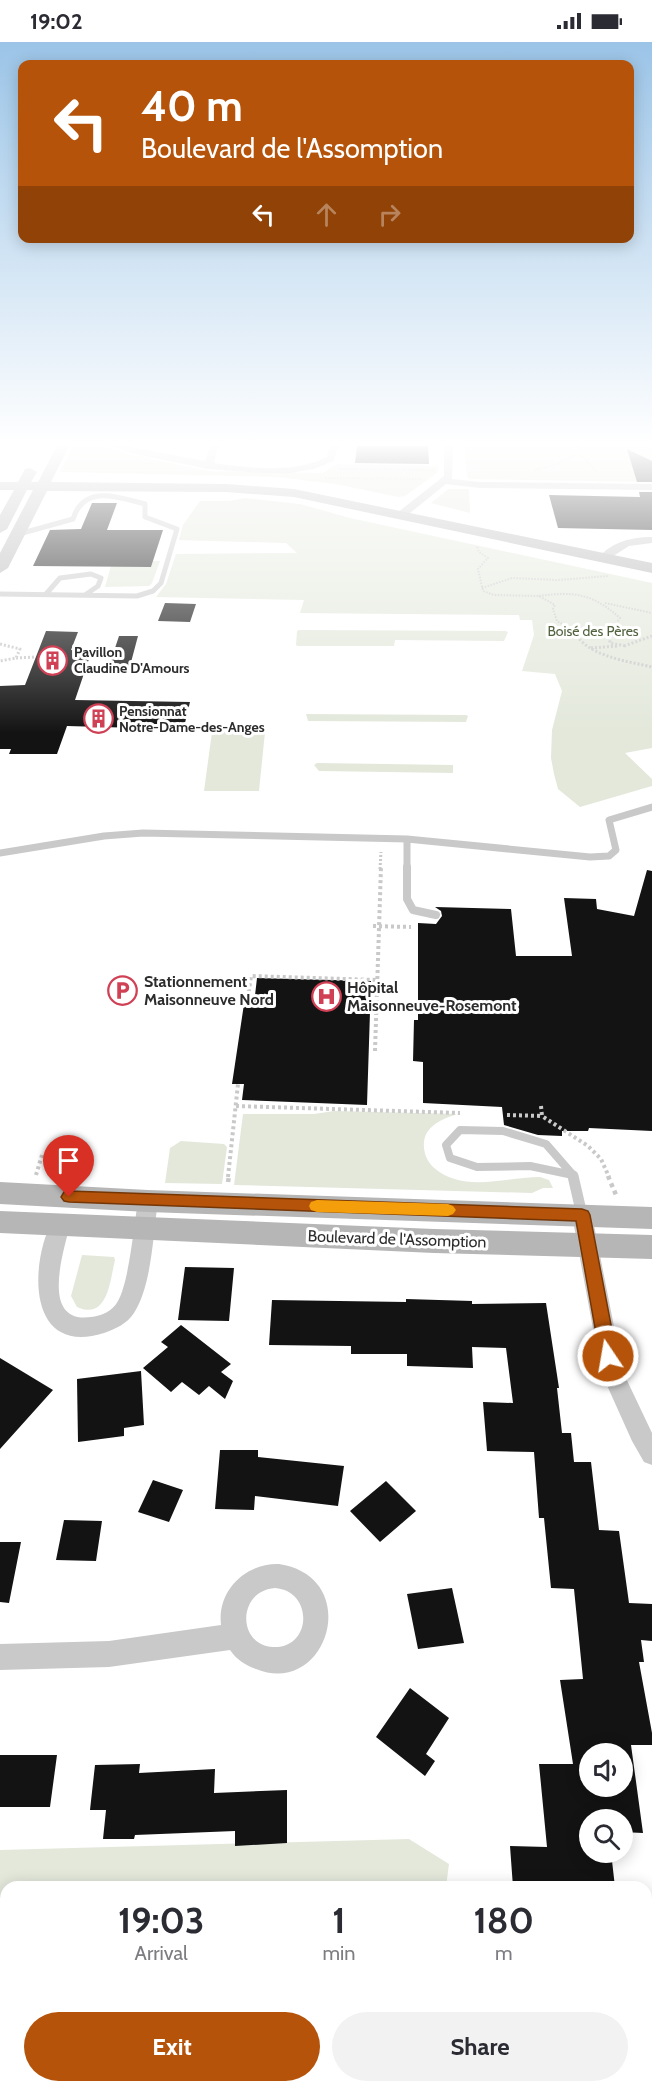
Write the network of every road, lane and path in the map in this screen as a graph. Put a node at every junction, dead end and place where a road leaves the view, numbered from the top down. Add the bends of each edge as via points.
1 (15, 542) edge
2 (173, 542) edge
3 (553, 542) edge
4 (633, 542) edge
5 (477, 543) dead end
6 (607, 553) junction
7 (652, 558) edge
8 (0, 567) edge
9 (652, 568) edge
10 (615, 574) dead end
11 (482, 588) junction
12 (0, 594) edge
13 (46, 594) junction
14 (85, 595) junction
15 (539, 596) junction
16 (604, 603) junction
17 (652, 614) edge
18 (652, 636) edge
19 (0, 644) edge
20 (626, 646) junction
21 (591, 648) junction
22 (36, 657) dead end
23 (16, 658) junction
24 (0, 661) edge
25 (652, 667) edge
26 (652, 807) edge
27 (407, 839) junction
28 (381, 849) dead end
29 (0, 853) edge
30 (436, 915) dead end
31 (373, 926) dead end
32 (379, 926) junction
33 (414, 927) dead end
34 (377, 980) junction
35 (247, 1004) dead end
36 (375, 1051) dead end
37 (238, 1084) dead end
38 (236, 1106) junction
39 (541, 1106) dead end
40 (472, 1114) dead end
41 (495, 1114) dead end
42 (542, 1116) junction
43 (42, 1155) dead end
44 (573, 1175) junction
45 (35, 1181) dead end
46 (228, 1188) dead end
47 (0, 1193) edge
48 (618, 1198) dead end
49 (148, 1201) junction
50 (582, 1215) junction
51 (652, 1218) edge
52 (0, 1222) edge
53 (60, 1225) junction
54 (143, 1228) junction
55 (588, 1245) junction
56 (652, 1247) edge
57 (652, 1454) edge
58 (236, 1636) dead end
59 (0, 1657) edge

1 - 8 main road
2 - 14 lane via 161,583 153,591 137,596
3 - 6 main road
4 - 6 street
5 - 11 path via 479,552 488,558 478,569
6 - 7 main road
6 - 9 main road
10 - 11 path via 558,580 512,578
11 - 15 path via 494,595
12 - 13 lane
13 - 14 lane
13 - 14 lane via 60,578 91,574 101,578 98,586
15 - 16 path via 571,592
15 - 21 path via 555,605 556,621 573,628 577,639
16 - 17 path
16 - 20 path via 620,618 609,632 610,643
18 - 20 path
19 - 23 path via 20,649
20 - 21 path
21 - 25 path
22 - 23 path
23 - 24 path
26 - 27 lane via 609,820 616,850 609,856 590,858
27 - 29 lane via 143,833
27 - 30 lane via 407,899 413,909
28 - 32 path
31 - 32 path
32 - 33 path
32 - 34 path
34 - 35 path via 251,976
34 - 36 path
37 - 38 path
38 - 40 path
38 - 46 path
39 - 42 path
41 - 42 path
42 - 48 path via 601,1159
43 - 45 path
44 - 44 lane via 546,1144 503,1131 460,1130 446,1144 450,1158 477,1167 530,1166
44 - 50 lane
47 - 49 main road, Boulevard de l'Assomption
49 - 50 main road, Boulevard de l'Assomption
49 - 54 street
50 - 51 main road, Boulevard de l'Assomption
50 - 55 street
52 - 53 main road, Boulevard de l'Assomption
53 - 54 main road, Boulevard de l'Assomption
53 - 54 street via 49,1278 49,1305 57,1318 71,1327 100,1326 115,1319 127,1306
54 - 55 main road, Boulevard de l'Assomption
55 - 56 main road, Boulevard de l'Assomption
55 - 57 street via 612,1372
58 - 59 street via 109,1654

